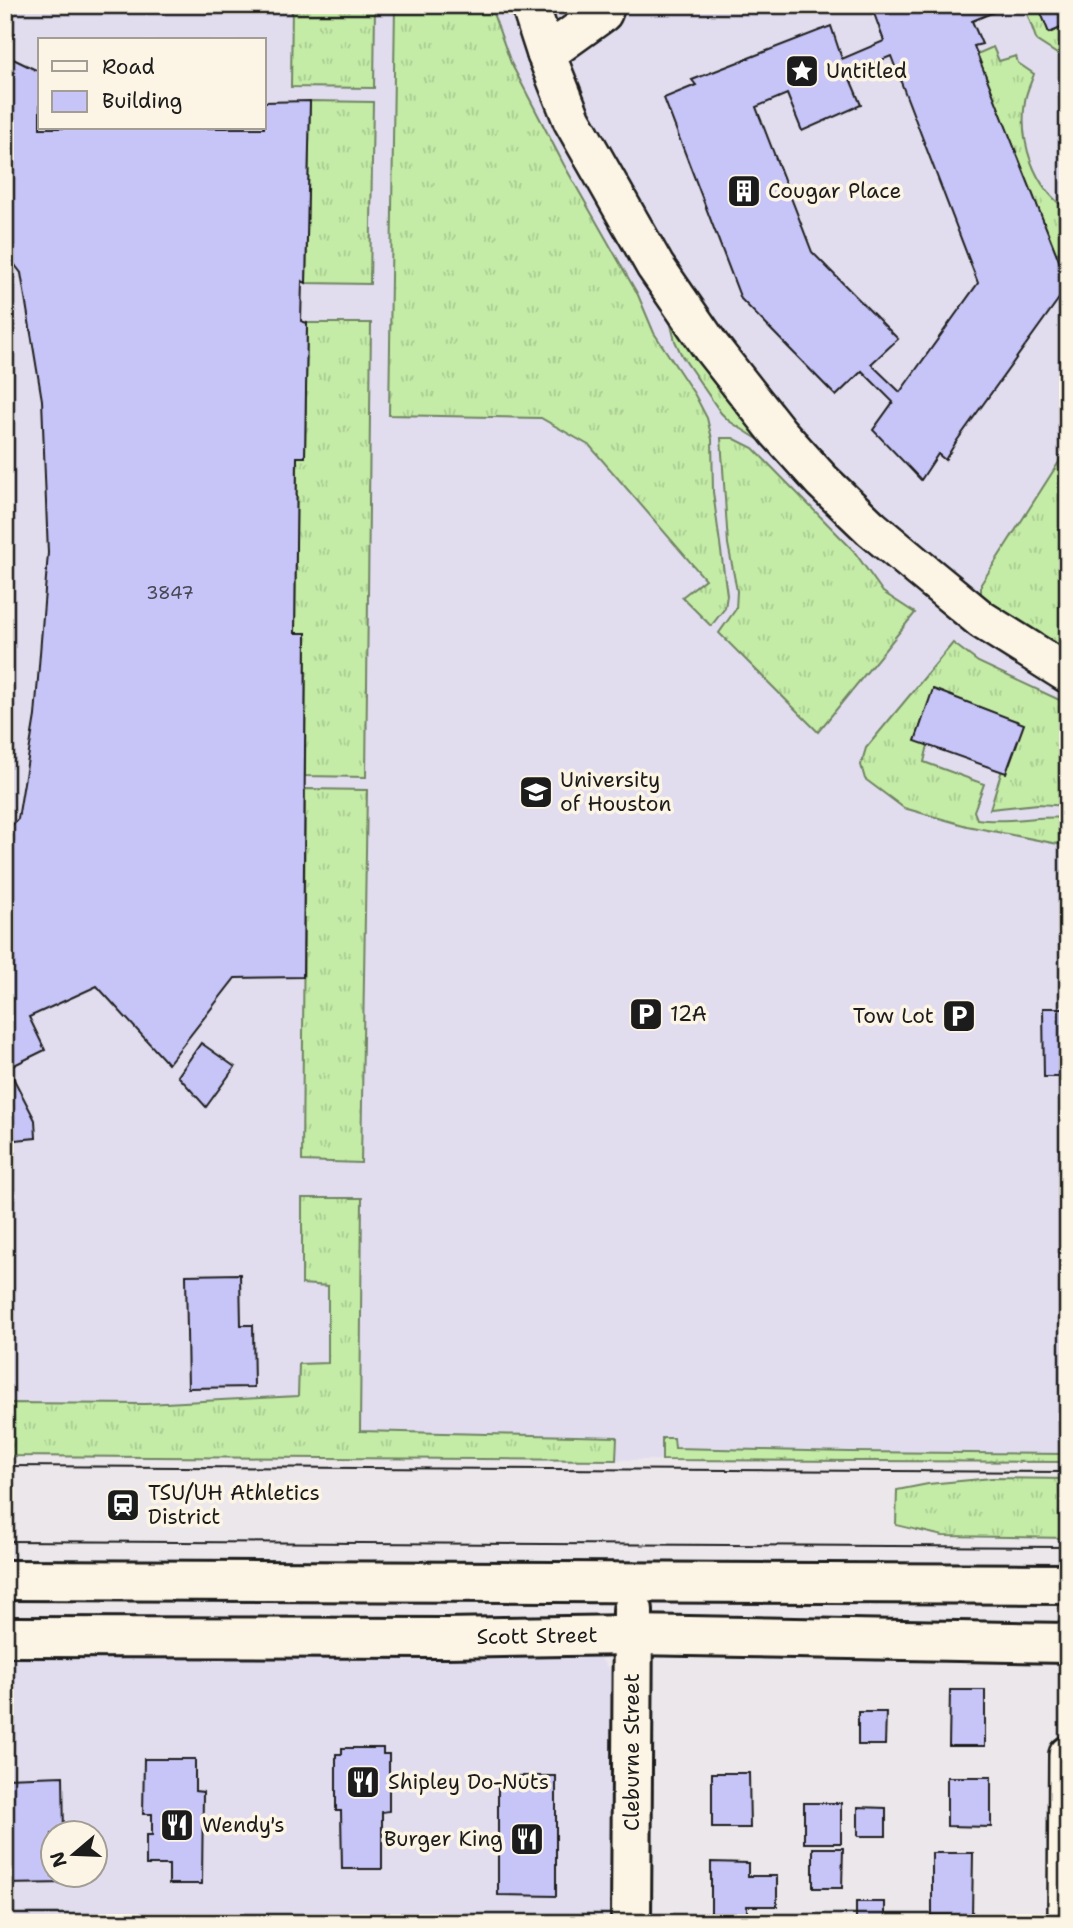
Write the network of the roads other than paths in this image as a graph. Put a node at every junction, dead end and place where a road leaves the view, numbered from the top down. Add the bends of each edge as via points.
1 (530, 5) edge
2 (606, 5) edge
3 (546, 54) junction
4 (1068, 674) edge
5 (5, 1580) edge
6 (220, 1580) junction
7 (634, 1581) junction
8 (1068, 1584) edge
9 (633, 1634) junction
10 (5, 1637) edge
11 (220, 1638) junction
12 (1068, 1643) edge
13 (1068, 1755) edge
14 (631, 1923) edge
15 (1067, 1923) edge

1 - 3 street
2 - 3 street via 603,13
3 - 4 street via 572,120 655,266 778,432 822,481 910,561 982,620
5 - 6 main road
6 - 7 main road
6 - 11 main road
7 - 8 main road
7 - 9 main road, Cleburne Street
9 - 11 main road, Scott Street
9 - 12 main road, Scott Street
9 - 14 main road, Cleburne Street
10 - 11 main road, Scott Street
13 - 15 street

